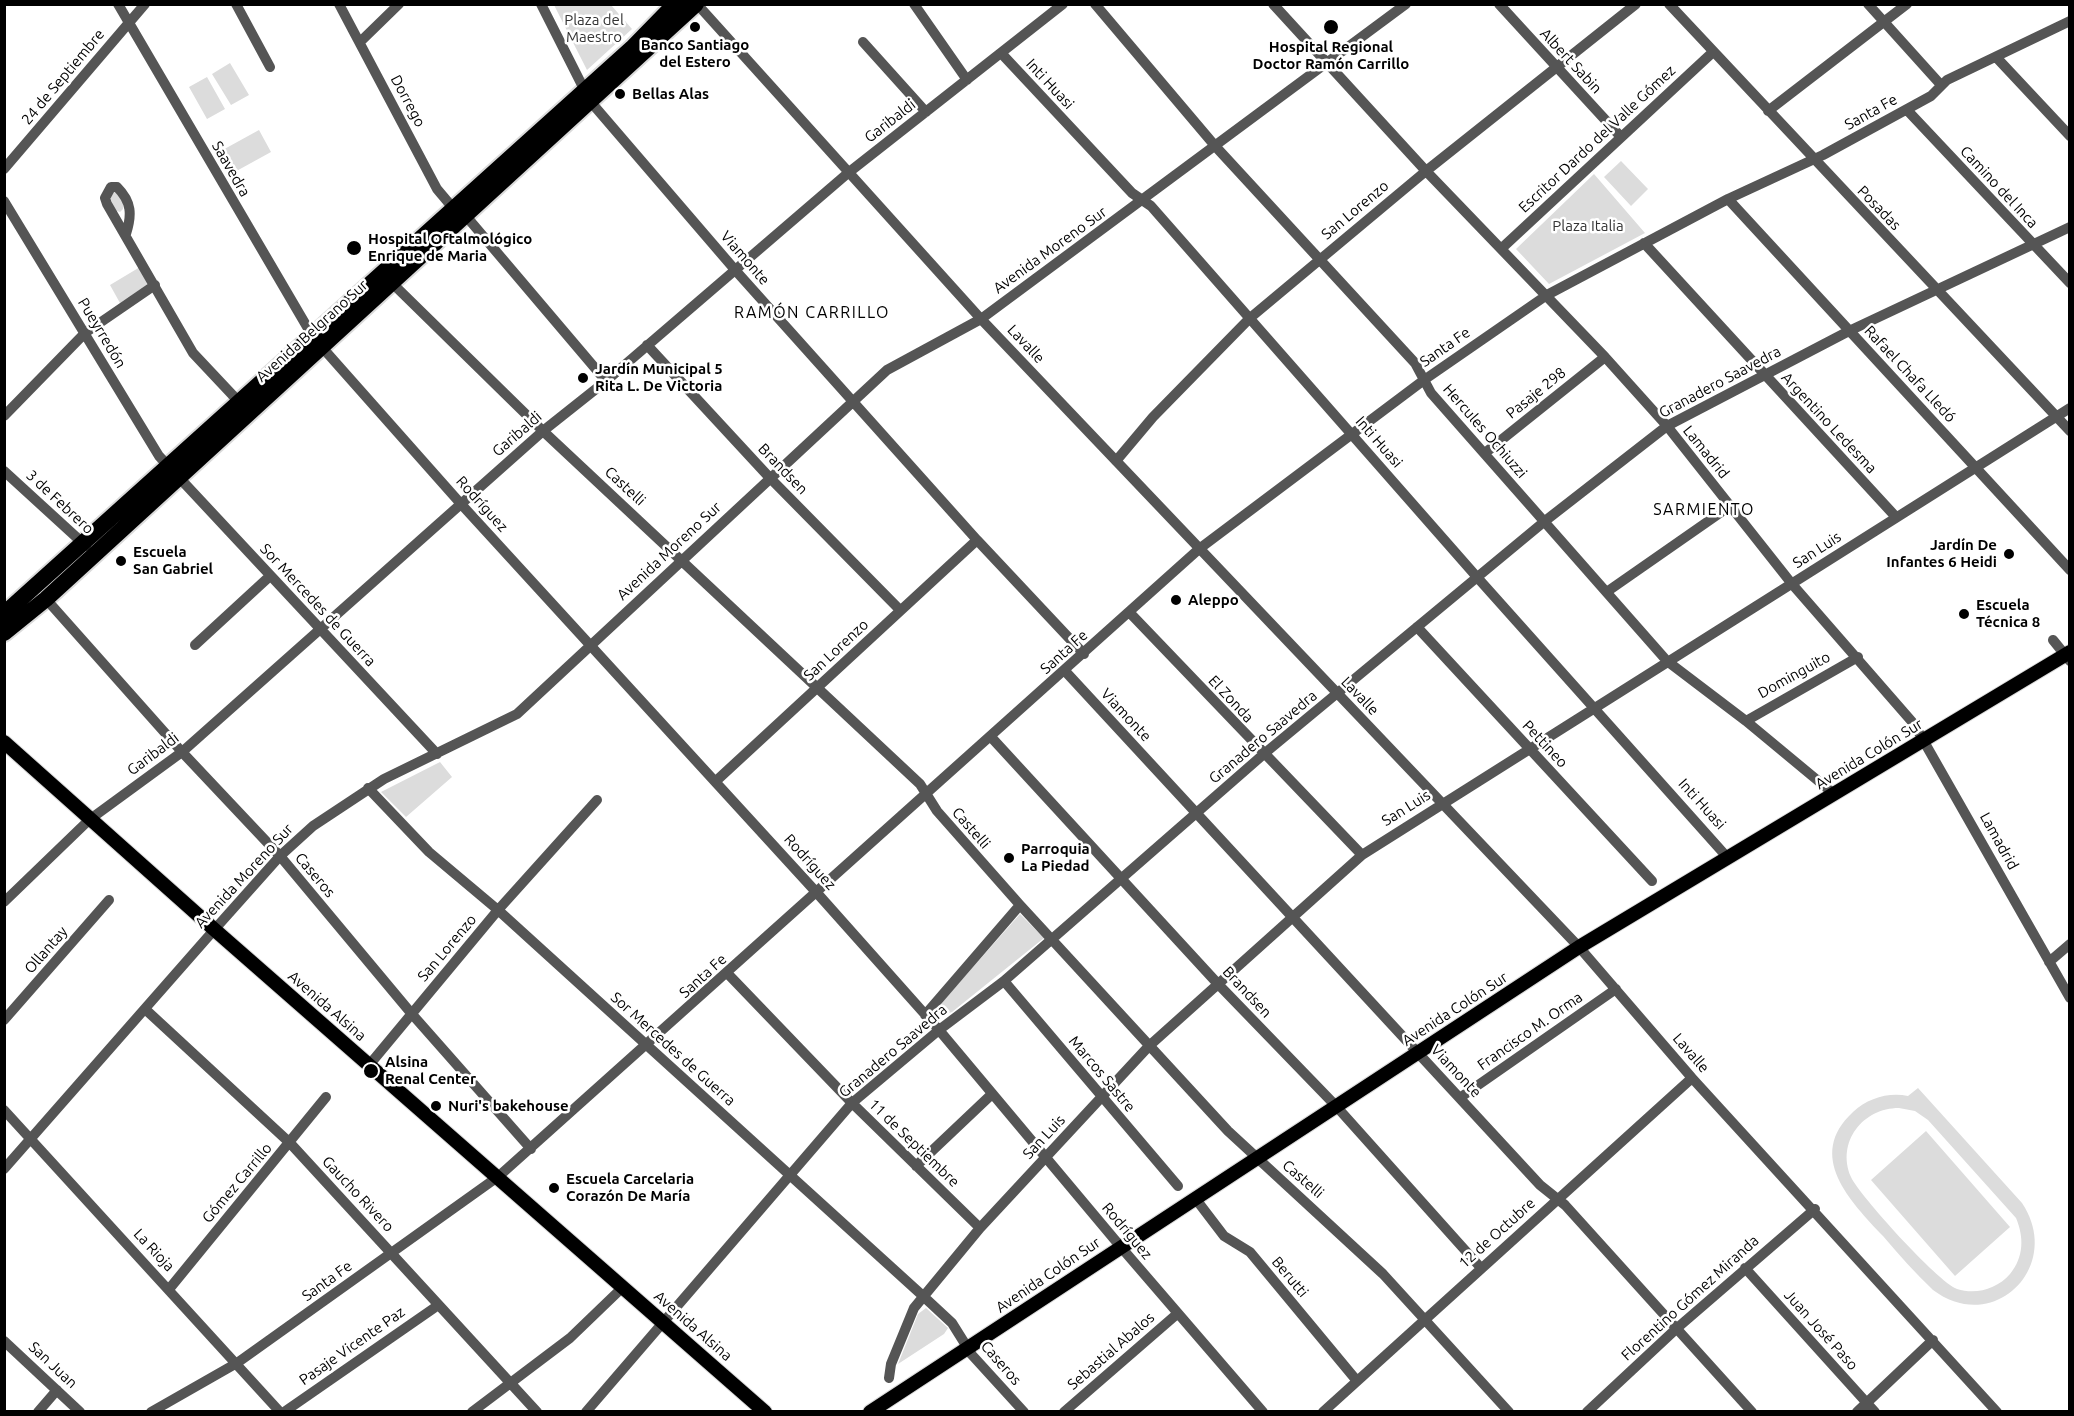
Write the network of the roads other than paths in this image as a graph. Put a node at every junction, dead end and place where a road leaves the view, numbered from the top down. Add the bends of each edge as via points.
1 (117, 4) edge
2 (145, 4) edge
3 (236, 4) edge
4 (339, 4) edge
5 (399, 4) edge
6 (542, 4) edge
7 (675, 4) edge
8 (696, 4) edge
9 (914, 4) edge
10 (1063, 4) edge
11 (1095, 4) edge
12 (1273, 4) edge
13 (1406, 4) edge
14 (1499, 4) edge
15 (1636, 4) edge
16 (1669, 4) edge
17 (1868, 4) edge
18 (1907, 4) edge
19 (2070, 21) edge
20 (1884, 22) junction
21 (129, 23) junction
22 (360, 42) junction
23 (863, 42) dead end
24 (1713, 52) junction
25 (1001, 53) junction
26 (1996, 57) junction
27 (1328, 64) junction
28 (270, 67) dead end
29 (1557, 67) junction
30 (967, 80) junction
31 (1941, 85) junction
32 (586, 96) junction
33 (1907, 110) junction
34 (1768, 111) junction
35 (926, 112) junction
36 (2070, 136) edge
37 (1621, 137) junction
38 (1216, 147) junction
39 (1813, 160) junction
40 (4, 169) edge
41 (1426, 171) junction
42 (848, 173) junction
43 (1728, 199) junction
44 (4, 201) edge
45 (1143, 201) junction
46 (460, 212) junction
47 (2070, 227) edge
48 (126, 234) dead end
49 (1644, 243) junction
50 (2031, 243) junction
51 (1502, 248) junction
52 (1319, 259) junction
53 (736, 271) junction
54 (392, 283) junction
55 (2070, 283) edge
56 (155, 285) junction
57 (1936, 288) junction
58 (1546, 295) junction
59 (1250, 318) junction
60 (981, 319) junction
61 (1849, 331) junction
62 (85, 333) junction
63 (317, 341) junction
64 (647, 345) junction
65 (1605, 357) junction
66 (1764, 376) junction
67 (1424, 380) junction
68 (606, 381) junction
69 (853, 401) junction
70 (240, 403) junction
71 (2070, 408) edge
72 (4, 416) edge
73 (2055, 416) junction
74 (1666, 426) junction
75 (543, 431) junction
76 (2070, 431) edge
77 (1351, 433) junction
78 (1485, 453) junction
79 (1116, 461) junction
80 (1976, 466) junction
81 (4, 471) edge
82 (174, 471) junction
83 (770, 477) junction
84 (461, 504) junction
85 (1730, 506) junction
86 (1895, 516) junction
87 (1545, 521) junction
88 (977, 540) junction
89 (1199, 549) junction
90 (89, 550) junction
91 (682, 560) junction
92 (2070, 570) edge
93 (270, 576) junction
94 (1476, 576) junction
95 (1792, 584) junction
96 (1608, 591) junction
97 (46, 599) junction
98 (900, 610) junction
99 (1130, 613) junction
100 (4, 614) edge
101 (1417, 627) junction
102 (320, 630) junction
103 (4, 633) edge
104 (2053, 640) dead end
105 (195, 645) dead end
106 (591, 645) junction
107 (1084, 654) junction
108 (2068, 656) edge
109 (1858, 657) junction
110 (1667, 661) junction
111 (1065, 671) junction
112 (818, 688) junction
113 (1338, 694) junction
114 (1594, 708) junction
115 (1746, 721) junction
116 (992, 737) junction
117 (1925, 740) junction
118 (4, 742) edge
119 (1529, 748) junction
120 (182, 752) junction
121 (437, 753) junction
122 (1265, 753) junction
123 (716, 781) junction
124 (368, 788) junction
125 (927, 794) junction
126 (1834, 794) junction
127 (597, 800) dead end
128 (1442, 803) junction
129 (1196, 814) junction
130 (89, 820) junction
131 (1362, 855) junction
132 (280, 856) junction
133 (1727, 856) junction
134 (1122, 878) junction
135 (1652, 881) dead end
136 (818, 892) junction
137 (109, 900) dead end
138 (4, 902) edge
139 (1020, 905) junction
140 (498, 910) junction
141 (1291, 918) junction
142 (214, 930) junction
143 (1051, 938) junction
144 (2070, 944) edge
145 (1579, 947) junction
146 (2049, 962) junction
147 (728, 974) junction
148 (1004, 981) junction
149 (1218, 984) junction
150 (1616, 989) junction
151 (2070, 998) edge
152 (145, 1008) junction
153 (411, 1013) junction
154 (925, 1015) junction
155 (4, 1020) edge
156 (939, 1030) junction
157 (647, 1046) junction
158 (1149, 1046) junction
159 (1419, 1053) junction
160 (370, 1064) junction
161 (1692, 1078) junction
162 (992, 1094) junction
163 (1102, 1096) junction
164 (326, 1097) dead end
165 (1461, 1097) junction
166 (852, 1103) junction
167 (1336, 1106) junction
168 (4, 1110) edge
169 (31, 1140) junction
170 (290, 1143) junction
171 (531, 1149) junction
172 (1046, 1156) junction
173 (1256, 1158) junction
174 (916, 1166) junction
175 (4, 1169) edge
176 (789, 1175) junction
177 (499, 1176) junction
178 (1178, 1186) dead end
179 (1195, 1198) junction
180 (1557, 1199) junction
181 (1815, 1209) junction
182 (980, 1228) junction
183 (1119, 1246) junction
184 (392, 1253) junction
185 (1481, 1268) junction
186 (1745, 1268) junction
187 (623, 1287) junction
188 (170, 1288) junction
189 (923, 1296) junction
190 (437, 1306) junction
191 (1177, 1314) junction
192 (1425, 1320) junction
193 (664, 1323) junction
194 (1676, 1329) junction
195 (960, 1332) joint
196 (4, 1341) edge
197 (1933, 1341) junction
198 (968, 1348) junction
199 (237, 1364) junction
200 (889, 1378) dead end
201 (1357, 1382) junction
202 (510, 1383) junction
203 (57, 1390) junction
204 (1867, 1402) junction
205 (38, 1412) edge
206 (80, 1412) edge
207 (151, 1412) edge
208 (282, 1412) edge
209 (472, 1412) edge
210 (537, 1412) edge
211 (586, 1412) edge
212 (765, 1412) edge
213 (870, 1412) edge
214 (1024, 1412) edge
215 (1064, 1412) edge
216 (1263, 1412) edge
217 (1323, 1412) edge
218 (1509, 1412) edge
219 (1587, 1412) edge
220 (1752, 1412) edge
221 (1857, 1412) edge
222 (1875, 1412) edge
223 (1997, 1412) edge

1 - 21 street, Saavedra
2 - 21 street, 24 de Septiembre
3 - 28 street
4 - 22 street, Dorrego
5 - 22 street
6 - 32 street, Viamonte
7 - 32 highway, Avenida Belgrano Sur
8 - 32 highway, Avenida Belgrano Sur
8 - 42 street, Lavalle
9 - 30 street
10 - 25 street, Garibaldi
11 - 38 street, Hercules Ochiuzzi
12 - 27 street, Lamadrid
13 - 27 street, Avenida Moreno Sur
14 - 29 street, Albert Sabin
15 - 29 street, San Lorenzo
16 - 24 street, Posadas
17 - 20 street
18 - 20 street
19 - 26 street, Santa Fe
20 - 31 street
20 - 34 street
21 - 40 street, 24 de Septiembre
21 - 63 street, Saavedra
22 - 46 street, Dorrego via 437,189
23 - 35 street
24 - 34 street, Posadas
24 - 37 street, Escritor Dardo del Valle Gómez
25 - 30 street, Garibaldi
25 - 45 street, Inti Huasi
26 - 31 street, Santa Fe
26 - 36 street
27 - 38 street, Avenida Moreno Sur
27 - 41 street, Lamadrid
29 - 37 street, Albert Sabin
29 - 41 street, San Lorenzo
30 - 35 street, Garibaldi
31 - 33 street, Santa Fe
32 - 46 highway, Avenida Belgrano Sur
32 - 53 street, Viamonte
33 - 39 street, Santa Fe
33 - 50 street, Camino del Inca
34 - 39 street, Posadas
35 - 42 street, Garibaldi
37 - 51 street, Escritor Dardo del Valle Gómez
38 - 45 street, Avenida Moreno Sur
38 - 52 street, Hercules Ochiuzzi
39 - 43 street, Santa Fe
39 - 57 street, Posadas
41 - 51 street, Lamadrid
41 - 52 street, San Lorenzo
42 - 53 street, Garibaldi
42 - 60 street, Lavalle
43 - 49 street, Santa Fe
43 - 61 street, Rafael Chafa Lledó
44 - 62 street, Pueyrredón
45 - 59 street, Inti Huasi
45 - 60 street, Avenida Moreno Sur
46 - 54 highway, Avenida Belgrano Sur
46 - 63 highway, Avenida Belgrano Sur
46 - 68 street
47 - 50 street, Granadero Saavedra
48 - 56 street
49 - 58 street, Santa Fe
49 - 66 street, Argentino Ledesma
50 - 55 street, Camino del Inca
50 - 57 street, Granadero Saavedra
51 - 58 street, Lamadrid
52 - 59 street, San Lorenzo
52 - 67 street, Hercules Ochiuzzi via 1415,363
53 - 64 street, Garibaldi
53 - 69 street, Viamonte
54 - 63 highway, Avenida Belgrano Sur
54 - 75 street, Castelli
56 - 62 street
56 - 70 street via 199,361
57 - 61 street, Granadero Saavedra
57 - 73 street, Posadas
58 - 65 street, Lamadrid
58 - 67 street, Santa Fe
59 - 77 street, Inti Huasi
59 - 79 street, San Lorenzo via 1153,417
60 - 69 street, Avenida Moreno Sur via 896,364
60 - 79 street, Lavalle
61 - 66 street, Granadero Saavedra
61 - 80 street, Rafael Chafa Lledó
62 - 72 street
62 - 82 street, Pueyrredón via 159,456
63 - 70 highway, Avenida Belgrano Sur
63 - 82 highway, Avenida Belgrano Sur
63 - 84 street, Rodríguez
64 - 68 street, Garibaldi
64 - 83 street, Brandsen
65 - 74 street, Lamadrid
65 - 78 street, Pasaje 298
66 - 74 street, Granadero Saavedra
66 - 86 street, Argentino Ledesma
67 - 77 street, Santa Fe
67 - 78 street, Hercules Ochiuzzi
68 - 75 street, Garibaldi
69 - 83 street, Avenida Moreno Sur
69 - 88 street, Viamonte
70 - 82 highway, Avenida Belgrano Sur
71 - 73 street, San Luis
73 - 76 street, Posadas
73 - 80 street, San Luis
74 - 85 street, Lamadrid
74 - 87 street, Granadero Saavedra
75 - 84 street, Garibaldi
75 - 91 street, Castelli
77 - 89 street, Santa Fe
77 - 94 street, Inti Huasi
78 - 87 street, Hercules Ochiuzzi
79 - 89 street, Lavalle
80 - 86 street, San Luis
80 - 92 street, Rafael Chafa Lledó
81 - 90 street, 3 de Febrero
82 - 90 highway, Avenida Belgrano Sur
82 - 93 street, Sor Mercedes de Guerra
83 - 91 street, Avenida Moreno Sur
83 - 98 street, Brandsen
84 - 102 street, Garibaldi
84 - 106 street, Rodríguez
85 - 95 street, Lamadrid
85 - 96 street
86 - 95 street, San Luis
87 - 94 street, Granadero Saavedra
87 - 96 street, Hercules Ochiuzzi
88 - 98 street, San Lorenzo
88 - 107 street, Viamonte
89 - 99 street, Santa Fe
89 - 113 street, Lavalle
90 - 97 highway, Avenida Belgrano Sur
90 - 100 highway, Avenida Belgrano Sur
91 - 106 street, Avenida Moreno Sur
91 - 112 street, Castelli
93 - 102 street, Sor Mercedes de Guerra
93 - 105 street
94 - 101 street, Granadero Saavedra
94 - 114 street, Inti Huasi
95 - 109 street, Lamadrid
95 - 110 street, San Luis
96 - 110 street, Hercules Ochiuzzi
97 - 103 highway, Avenida Belgrano Sur
97 - 120 street, Caseros
98 - 112 street, San Lorenzo
99 - 107 street, Santa Fe
99 - 122 street, El Zonda
101 - 113 street, Granadero Saavedra
101 - 119 street, Pettineo
102 - 120 street, Garibaldi
102 - 121 street, Sor Mercedes de Guerra
104 - 108 street
106 - 121 street, Avenida Moreno Sur via 517,714
106 - 123 street, Rodríguez
107 - 111 street, Santa Fe
108 - 117 main road, Avenida Colón Sur
109 - 115 street, Dominguito
109 - 117 street, Lamadrid
110 - 114 street, San Luis
110 - 115 street, Hercules Ochiuzzi
111 - 116 street, Santa Fe
111 - 129 street, Viamonte
112 - 123 street, San Lorenzo
112 - 125 street, Castelli
113 - 122 street, Granadero Saavedra
113 - 128 street, Lavalle
114 - 119 street, San Luis
114 - 133 street, Inti Huasi
115 - 126 street, Hercules Ochiuzzi
116 - 125 street, Santa Fe
116 - 134 street, Brandsen
117 - 126 main road, Avenida Colón Sur
117 - 146 street, Lamadrid
118 - 130 main road, Avenida Alsina
119 - 128 street, San Luis
119 - 135 street, Pettineo
120 - 130 street, Garibaldi
120 - 132 street, Caseros
121 - 124 street, Avenida Moreno Sur
122 - 129 street, Granadero Saavedra
122 - 131 street, El Zonda
123 - 136 street, Rodríguez
124 - 132 street, Avenida Moreno Sur via 312,826
124 - 140 street, Sor Mercedes de Guerra via 429,852
125 - 136 street, Santa Fe
125 - 139 street, Castelli via 937,811
126 - 133 main road, Avenida Colón Sur
127 - 140 street, San Lorenzo
128 - 131 street, San Luis
128 - 145 street, Lavalle
129 - 134 street, Granadero Saavedra
129 - 141 street, Viamonte
130 - 138 street, Garibaldi
130 - 142 main road, Avenida Alsina
131 - 141 street, San Luis
132 - 142 street, Avenida Moreno Sur
132 - 153 street, Caseros
133 - 145 main road, Avenida Colón Sur
134 - 143 street, Granadero Saavedra
134 - 149 street, Brandsen
136 - 147 street, Santa Fe
136 - 154 street, Rodríguez
137 - 155 street, Ollantay
139 - 143 street, Castelli
139 - 154 street, Granadero Saavedra
140 - 153 street, San Lorenzo
140 - 157 street, Sor Mercedes de Guerra
141 - 149 street, San Luis
141 - 159 street, Viamonte
142 - 152 street, Avenida Moreno Sur
142 - 160 main road, Avenida Alsina
143 - 148 street, Granadero Saavedra
143 - 158 street, Castelli
144 - 146 street
145 - 150 street, Lavalle
145 - 159 main road, Avenida Colón Sur
146 - 151 street, Lamadrid
147 - 157 street, Santa Fe
147 - 166 street, 11 de Septiembre
148 - 156 street, Granadero Saavedra
148 - 163 street, Marcos Sastre
149 - 158 street, San Luis
149 - 167 street, Brandsen
150 - 161 street, Lavalle
150 - 165 street, Francisco M. Orma
152 - 169 street, Avenida Moreno Sur
152 - 170 street, Gaucho Rivero
153 - 160 street, San Lorenzo
153 - 171 street, Caseros
154 - 156 street, Rodríguez
156 - 162 street, Rodríguez
156 - 166 street, Granadero Saavedra
157 - 171 street, Santa Fe
157 - 176 street, Sor Mercedes de Guerra
158 - 163 street, San Luis
158 - 173 street, Castelli
159 - 165 street, Viamonte
159 - 167 main road, Avenida Colón Sur
160 - 177 main road, Avenida Alsina
161 - 180 street, 12 de Octubre
161 - 181 street, Lavalle
162 - 172 street, Rodríguez
162 - 174 street
163 - 172 street, San Luis
163 - 178 street, Marcos Sastre
164 - 170 street, Gómez Carrillo
165 - 180 street, Viamonte
166 - 174 street, 11 de Septiembre
166 - 176 street, Granadero Saavedra
167 - 173 main road, Avenida Colón Sur
167 - 185 street, Brandsen
168 - 169 street, La Rioja
169 - 175 street, Avenida Moreno Sur
169 - 188 street, La Rioja
170 - 184 street, Gaucho Rivero
170 - 188 street, Gómez Carrillo
171 - 177 street, Santa Fe
172 - 182 street, San Luis
172 - 183 street, Rodríguez
173 - 179 main road, Avenida Colón Sur
173 - 192 street, Castelli via 1341,1232
174 - 182 street, 11 de Septiembre
176 - 189 street, Sor Mercedes de Guerra
176 - 193 street, Granadero Saavedra
177 - 184 street, Santa Fe
177 - 187 main road, Avenida Alsina
179 - 183 main road, Avenida Colón Sur
179 - 201 street, Berutti via 1224,1236 1250,1252
180 - 185 street, 12 de Octubre
180 - 194 street, Viamonte
181 - 186 street, Florentino Gómez Miranda
181 - 197 street, Lavalle
182 - 189 street, San Luis
183 - 191 street, Rodríguez
183 - 198 main road, Avenida Colón Sur
184 - 190 street, Gaucho Rivero
184 - 199 street, Santa Fe
185 - 192 street, 12 de Octubre
186 - 194 street, Florentino Gómez Miranda
186 - 204 street, Juan José Paso
187 - 193 main road, Avenida Alsina
187 - 202 street via 570,1338
188 - 199 street, La Rioja
189 - 195 street, Sor Mercedes de Guerra
189 - 200 street, San Luis via 909,1316
190 - 202 street, Gaucho Rivero
190 - 208 street, Pasaje Vicente Paz
191 - 215 street, Sebastial Abalos
191 - 216 street, Rodríguez
192 - 201 street, 12 de Octubre
192 - 218 street, Castelli
193 - 211 street, Granadero Saavedra
193 - 212 main road, Avenida Alsina
194 - 219 street, Florentino Gómez Miranda
194 - 220 street, Viamonte
195 - 198 street, Caseros
196 - 203 street, San Juan
197 - 204 street
197 - 223 street, Lavalle
198 - 213 main road, Avenida Colón Sur
198 - 214 street, Caseros
199 - 207 street, Santa Fe
199 - 208 street, La Rioja
201 - 217 street, 12 de Octubre
202 - 209 street
202 - 210 street, Gaucho Rivero
203 - 205 street
203 - 206 street, San Juan
204 - 221 street
204 - 222 street, Juan José Paso

